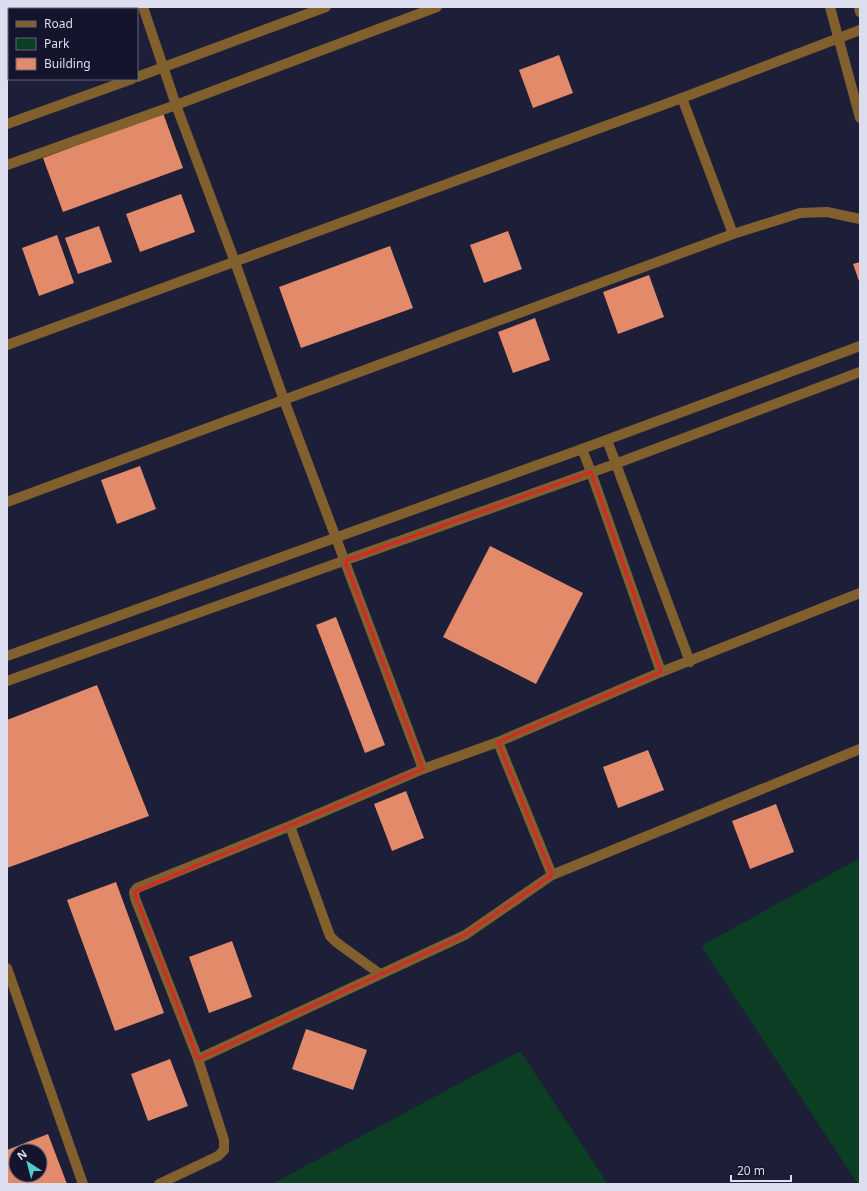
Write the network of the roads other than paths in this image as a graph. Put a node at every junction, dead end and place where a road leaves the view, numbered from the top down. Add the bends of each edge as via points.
1 (143, 7) edge
2 (326, 7) edge
3 (437, 7) edge
4 (830, 7) edge
5 (859, 7) edge
6 (860, 12) edge
7 (860, 30) edge
8 (838, 39) junction
9 (164, 68) junction
10 (138, 77) edge
11 (129, 80) edge
12 (682, 98) junction
13 (176, 105) junction
14 (860, 118) edge
15 (7, 124) edge
16 (7, 165) edge
17 (860, 219) edge
18 (733, 234) junction
19 (235, 262) junction
20 (7, 345) edge
21 (860, 346) edge
22 (860, 372) edge
23 (284, 400) junction
24 (607, 440) junction
25 (582, 450) junction
26 (615, 464) junction
27 (591, 472) junction
28 (7, 502) edge
29 (335, 538) junction
30 (345, 561) junction
31 (860, 593) edge
32 (7, 656) edge
33 (690, 662) junction
34 (661, 672) junction
35 (7, 681) edge
36 (498, 742) junction
37 (860, 749) edge
38 (423, 769) junction
39 (290, 826) junction
40 (552, 875) junction
41 (7, 968) edge
42 (380, 974) junction
43 (198, 1059) junction
44 (83, 1184) edge
45 (159, 1184) edge

1 - 9 street
2 - 9 street
3 - 13 street
4 - 8 street
5 - 6 street
7 - 8 street
8 - 12 street
8 - 14 street
9 - 10 street
9 - 13 street
11 - 15 street
12 - 18 street
12 - 19 street
13 - 16 street
13 - 19 street
17 - 18 street via 827,212 800,212
18 - 23 street
19 - 20 street
19 - 23 street
21 - 24 street
22 - 26 street
23 - 28 street
23 - 29 street
24 - 25 street
24 - 26 street
25 - 27 street
25 - 29 street
26 - 27 street
26 - 33 street
27 - 30 street
27 - 34 street
29 - 30 street
29 - 32 street
30 - 35 street
30 - 38 street
31 - 33 street
33 - 34 street
34 - 36 street
36 - 38 street
36 - 40 street
37 - 40 street
38 - 39 street
39 - 42 street via 330,936
39 - 43 street via 137,888 134,892
40 - 42 street via 465,935
41 - 44 street
42 - 43 street
43 - 45 street via 224,1140 224,1150 218,1156

